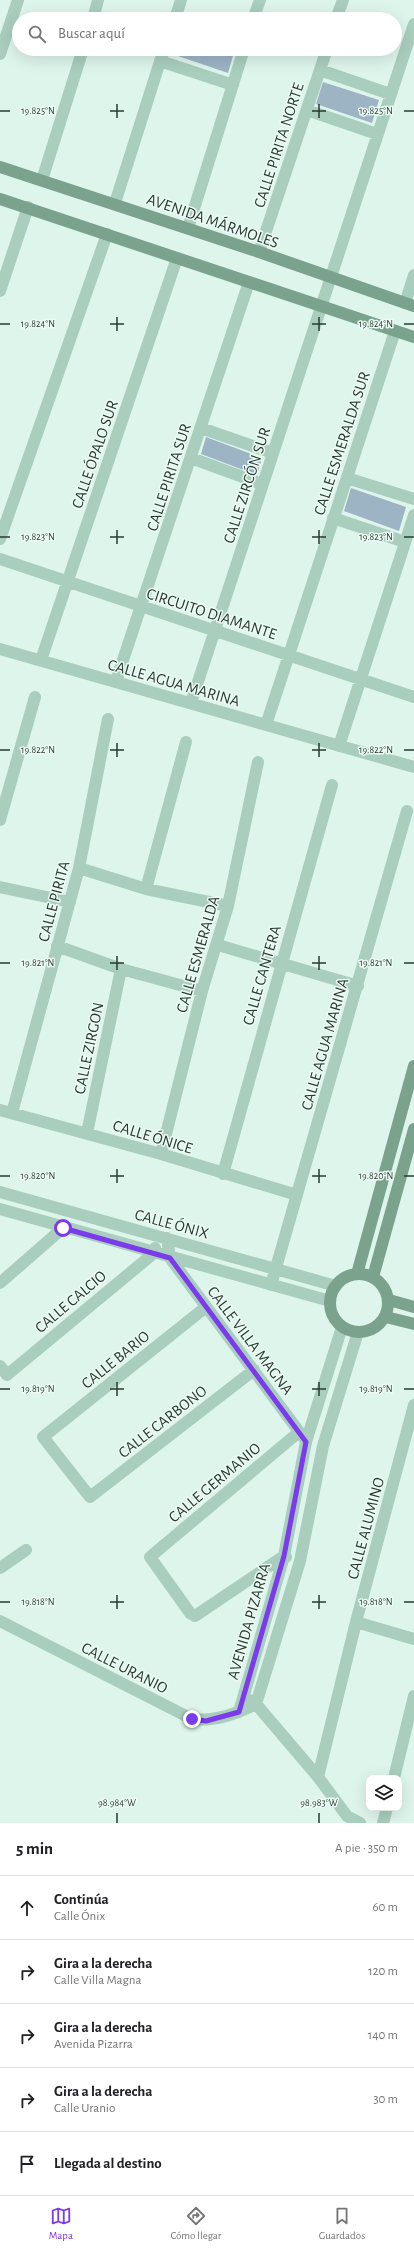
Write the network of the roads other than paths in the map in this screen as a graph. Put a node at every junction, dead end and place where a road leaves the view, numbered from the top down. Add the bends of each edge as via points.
1 (18, 0) edge
2 (98, 0) edge
3 (181, 0) edge
4 (260, 0) edge
5 (342, 0) edge
6 (14, 12) edge
7 (94, 12) edge
8 (179, 12) edge
9 (256, 12) edge
10 (338, 12) edge
11 (12, 18) edge
12 (414, 24) edge
13 (0, 54) edge
14 (81, 56) edge
15 (162, 56) edge
16 (242, 56) edge
17 (324, 56) edge
18 (160, 61) junction
19 (320, 70) junction
20 (233, 85) junction
21 (390, 94) junction
22 (307, 110) junction
23 (377, 134) junction
24 (0, 167) edge
25 (42, 180) junction
26 (0, 199) edge
27 (115, 203) junction
28 (28, 208) junction
29 (188, 228) junction
30 (107, 234) junction
31 (259, 252) junction
32 (177, 258) junction
33 (414, 275) edge
34 (331, 277) junction
35 (249, 282) junction
36 (0, 291) edge
37 (409, 304) edge
38 (322, 308) junction
39 (395, 331) junction
40 (414, 337) edge
41 (201, 428) junction
42 (273, 453) junction
43 (191, 458) junction
44 (347, 478) junction
45 (262, 484) junction
46 (414, 499) edge
47 (414, 515) edge
48 (333, 518) junction
49 (0, 539) edge
50 (405, 542) junction
51 (0, 559) edge
52 (68, 583) junction
53 (142, 607) junction
54 (215, 632) junction
55 (0, 649) edge
56 (288, 655) junction
57 (42, 660) junction
58 (361, 680) junction
59 (116, 681) junction
60 (35, 697) dead end
61 (414, 697) edge
62 (191, 703) junction
63 (108, 719) dead end
64 (266, 725) junction
65 (186, 742) dead end
66 (339, 746) junction
67 (258, 762) dead end
68 (414, 766) edge
69 (332, 785) dead end
70 (407, 811) dead end
71 (0, 820) edge
72 (79, 868) junction
73 (0, 887) edge
74 (146, 889) junction
75 (70, 902) junction
76 (228, 906) junction
77 (218, 945) junction
78 (57, 946) junction
79 (280, 963) junction
80 (121, 969) junction
81 (358, 986) junction
82 (202, 991) junction
83 (414, 1066) edge
84 (0, 1110) edge
85 (12, 1113) junction
86 (399, 1120) junction
87 (414, 1125) edge
88 (414, 1129) edge
89 (87, 1133) junction
90 (161, 1154) junction
91 (223, 1174) junction
92 (0, 1192) edge
93 (297, 1195) junction
94 (0, 1209) edge
95 (63, 1228) junction
96 (163, 1237) junction
97 (154, 1252) junction
98 (170, 1258) junction
99 (276, 1268) junction
100 (357, 1274) junction
101 (373, 1277) junction
102 (0, 1283) edge
103 (271, 1285) junction
104 (336, 1286) junction
105 (389, 1300) junction
106 (330, 1301) junction
107 (206, 1307) junction
108 (414, 1307) edge
109 (386, 1317) junction
110 (414, 1324) edge
111 (342, 1327) junction
112 (358, 1332) junction
113 (4, 1370) edge
114 (254, 1370) junction
115 (414, 1405) edge
116 (299, 1432) junction
117 (306, 1442) junction
118 (323, 1446) junction
119 (90, 1497) joint
120 (26, 1550) dead end
121 (284, 1556) junction
122 (300, 1561) junction
123 (0, 1568) edge
124 (0, 1620) edge
125 (356, 1622) junction
126 (414, 1639) edge
127 (243, 1696) junction
128 (414, 1696) edge
129 (256, 1704) junction
130 (239, 1712) junction
131 (395, 1775) edge
132 (318, 1777) junction
133 (385, 1811) edge
134 (360, 1823) edge
135 (383, 1823) edge

1 - 6 street
2 - 7 street
3 - 8 street
4 - 9 street
5 - 10 street
11 - 13 street
12 - 21 street, CALLE ZIRCÓN SUR
14 - 25 street
15 - 18 street
16 - 20 street
17 - 19 street, CALLE PIRITA NORTE
18 - 20 street
18 - 27 street
19 - 21 street
19 - 22 street, CALLE PIRITA NORTE
20 - 29 street
21 - 23 street, CALLE ZIRCÓN SUR
22 - 23 street
22 - 31 street, CALLE PIRITA NORTE
23 - 34 street, CALLE ZIRCÓN SUR
24 - 25 street, AVENIDA MÁRMOLES
25 - 27 street, AVENIDA MÁRMOLES
26 - 28 street
27 - 29 street, AVENIDA MÁRMOLES
28 - 30 street
28 - 36 street
29 - 31 street, AVENIDA MÁRMOLES
30 - 32 street
30 - 49 street
31 - 34 street, AVENIDA MÁRMOLES
32 - 35 street
32 - 52 street, CALLE ÓPALO SUR
33 - 37 street
34 - 37 street, AVENIDA MÁRMOLES
34 - 38 street, CALLE ZIRCÓN SUR
35 - 38 street
35 - 41 street, CALLE PIRITA SUR
38 - 39 street
38 - 42 street, CALLE ZIRCÓN SUR
39 - 40 street
39 - 44 street, CALLE ESMERALDA SUR
41 - 42 street
41 - 43 street, CALLE PIRITA SUR
42 - 45 street, CALLE ZIRCÓN SUR
43 - 45 street
43 - 53 street, CALLE PIRITA SUR
44 - 46 street
44 - 48 street, CALLE ESMERALDA SUR
45 - 54 street, CALLE ZIRCÓN SUR
47 - 50 street
48 - 50 street
48 - 56 street, CALLE ESMERALDA SUR
50 - 58 street
51 - 52 street, CIRCUITO DIAMANTE
52 - 53 street, CIRCUITO DIAMANTE
52 - 57 street, CALLE ÓPALO SUR
53 - 54 street, CIRCUITO DIAMANTE
53 - 59 street, CALLE PIRITA SUR
54 - 56 street, CIRCUITO DIAMANTE
54 - 62 street, CALLE ZIRCÓN SUR
55 - 57 street, CALLE AGUA MARINA
56 - 58 street, CIRCUITO DIAMANTE
56 - 64 street, CALLE ESMERALDA SUR
57 - 59 street, CALLE AGUA MARINA
58 - 61 street, CIRCUITO DIAMANTE
58 - 66 street
59 - 62 street, CALLE AGUA MARINA
60 - 71 street
62 - 64 street, CALLE AGUA MARINA
63 - 72 street, CALLE PIRITA
64 - 66 street, CALLE AGUA MARINA
65 - 74 street
66 - 68 street, CALLE AGUA MARINA
67 - 76 street, CALLE ESMERALDA
69 - 79 street, CALLE CANTERA
70 - 81 street, CALLE AGUA MARINA
72 - 74 street
72 - 75 street, CALLE PIRITA
73 - 75 street
74 - 76 street
75 - 78 street, CALLE PIRITA
76 - 77 street, CALLE ESMERALDA
77 - 79 street
77 - 82 street, CALLE ESMERALDA
78 - 80 street
78 - 85 street, CALLE PIRITA
79 - 81 street
79 - 91 street, CALLE CANTERA
80 - 82 street
80 - 89 street, CALLE ZIRGON
81 - 93 street, CALLE AGUA MARINA
82 - 90 street, CALLE ESMERALDA
83 - 86 street
84 - 85 street, CALLE ÓNICE
85 - 89 street, CALLE ÓNICE
86 - 87 street
86 - 100 street
88 - 101 street
89 - 90 street, CALLE ÓNICE
90 - 91 street, CALLE ÓNICE
91 - 93 street, CALLE ÓNICE
92 - 96 street, CALLE ÓNIX
93 - 99 street, CALLE AGUA MARINA
94 - 95 street, CALLE ÓNIX
95 - 97 street, CALLE ÓNIX
95 - 102 street
96 - 97 street
96 - 98 street
96 - 99 street, CALLE ÓNIX
97 - 98 street, CALLE ÓNIX
97 - 113 street, CALLE CALCIO
98 - 103 street, CALLE ÓNIX
98 - 107 street, CALLE VILLA MAGNA
99 - 103 street, CALLE AGUA MARINA
99 - 104 street, CALLE ÓNIX
100 - 101 street
100 - 104 street via 344,1277
101 - 105 street via 385,1288
103 - 106 street, CALLE ÓNIX
104 - 106 street
105 - 108 street
105 - 109 street
106 - 111 street via 334,1318
107 - 114 street, CALLE VILLA MAGNA
107 - 119 street, CALLE BARIO via 43,1437
109 - 110 street
109 - 112 street via 374,1329
111 - 112 street
111 - 117 street, AVENIDA PIZARRA
112 - 118 street, AVENIDA PIZARRA
114 - 116 street, CALLE VILLA MAGNA
114 - 119 street, CALLE CARBONO
115 - 125 street, CALLE ALUMINO
116 - 117 street, CALLE VILLA MAGNA
116 - 121 street, CALLE GERMANIO via 150,1557 190,1613 195,1616
117 - 118 street
117 - 121 street, AVENIDA PIZARRA
118 - 122 street, AVENIDA PIZARRA
120 - 123 street
121 - 122 street, AVENIDA PIZARRA
121 - 127 street, AVENIDA PIZARRA
122 - 129 street, AVENIDA PIZARRA
124 - 130 street, CALLE URANIO via 192,1719 206,1721
125 - 126 street
125 - 132 street, CALLE ALUMINO
127 - 129 street
127 - 130 street
128 - 131 street
129 - 130 street, CALLE URANIO
129 - 132 street
132 - 134 street via 347,1816
133 - 135 street

